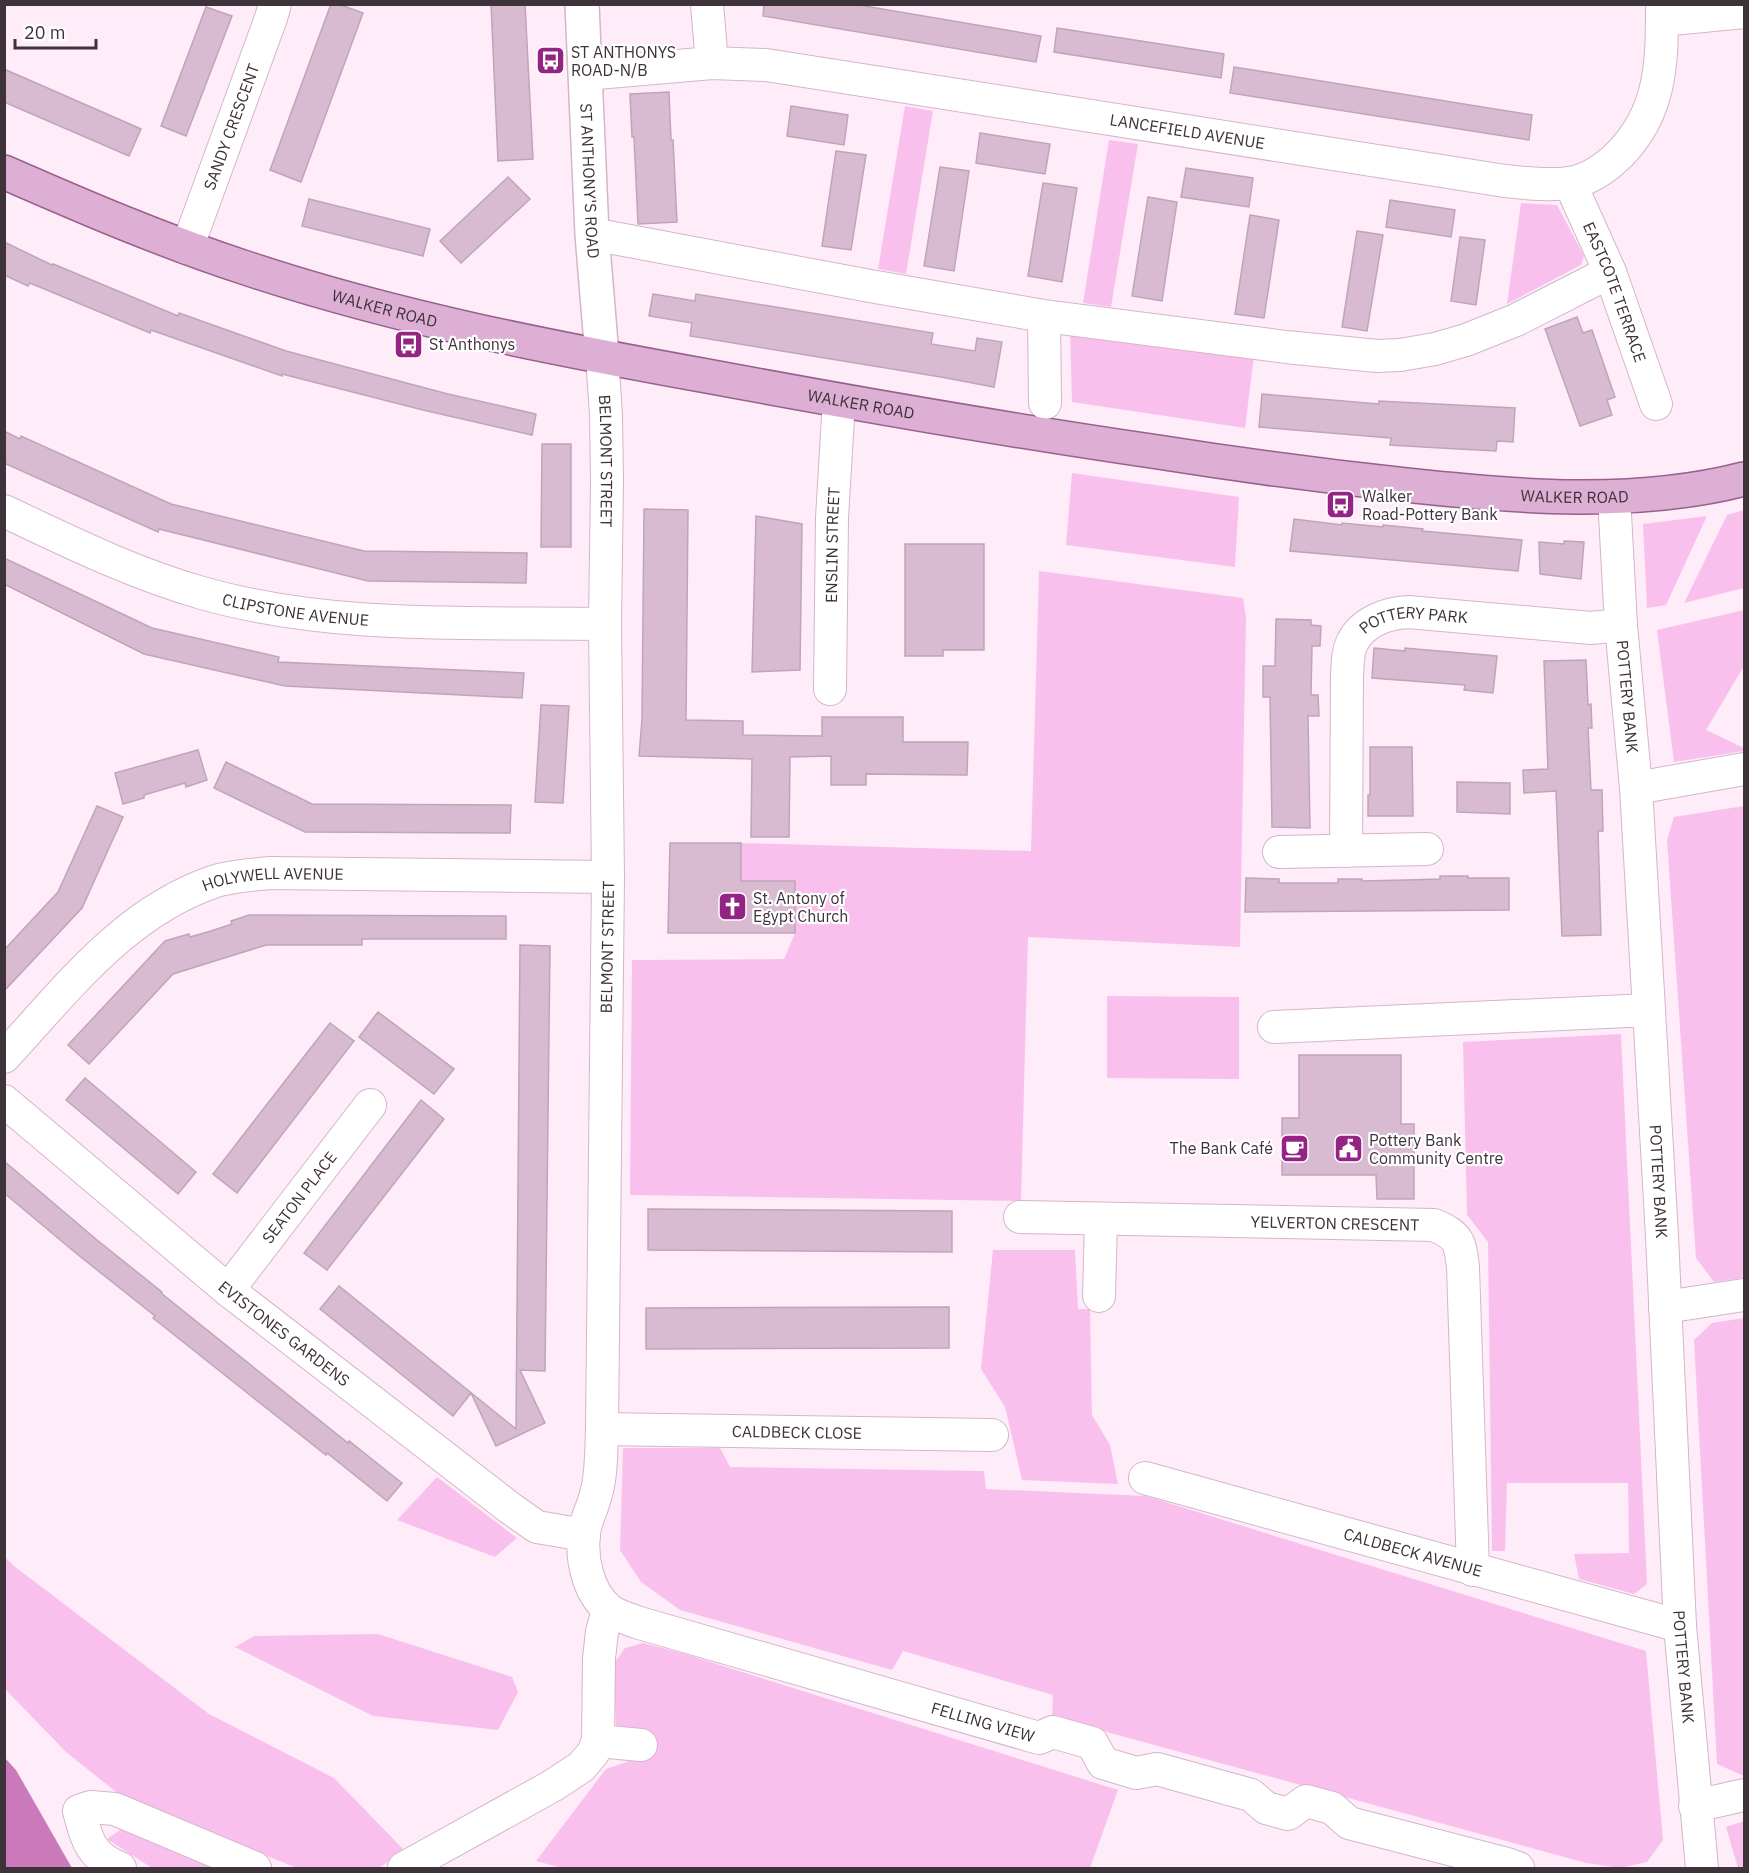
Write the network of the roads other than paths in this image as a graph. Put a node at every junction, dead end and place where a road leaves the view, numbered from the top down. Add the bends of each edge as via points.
1 (275, 4) edge
2 (582, 4) edge
3 (707, 4) edge
4 (1662, 12) edge
5 (1744, 12) edge
6 (712, 63) junction
7 (585, 74) junction
8 (4, 172) edge
9 (1570, 183) junction
10 (592, 234) junction
11 (187, 248) junction
12 (1611, 272) junction
13 (1044, 315) junction
14 (602, 356) junction
15 (839, 400) junction
16 (1045, 403) dead end
17 (1656, 404) dead end
18 (1744, 479) edge
19 (1614, 496) junction
20 (4, 511) edge
21 (605, 624) junction
22 (1621, 625) junction
23 (830, 689) dead end
24 (1744, 769) edge
25 (1636, 788) junction
26 (1427, 849) dead end
27 (1346, 851) junction
28 (1279, 852) dead end
29 (608, 877) junction
30 (1649, 1010) junction
31 (1274, 1027) dead end
32 (4, 1057) edge
33 (4, 1101) edge
34 (370, 1105) dead end
35 (1020, 1217) dead end
36 (1101, 1220) junction
37 (228, 1290) junction
38 (1744, 1295) edge
39 (1100, 1296) dead end
40 (1665, 1307) junction
41 (602, 1429) junction
42 (992, 1435) dead end
43 (1145, 1478) dead end
44 (584, 1535) junction
45 (1473, 1570) junction
46 (608, 1610) junction
47 (1680, 1626) junction
48 (598, 1741) junction
49 (641, 1745) dead end
50 (1744, 1795) edge
51 (1695, 1806) junction
52 (120, 1869) edge
53 (255, 1869) edge
54 (404, 1869) edge
55 (1518, 1869) edge
56 (1702, 1869) edge

1 - 11 street, SANDY CRESCENT
2 - 7 street, ST ANTHONY'S ROAD
3 - 6 street
4 - 5 street
4 - 9 street, LANCEFIELD AVENUE via 1659,77 1646,120 1610,164
6 - 7 street, LANCEFIELD AVENUE
6 - 9 street, LANCEFIELD AVENUE via 795,69 1505,181
7 - 10 street, ST ANTHONY'S ROAD
8 - 11 main road, WALKER ROAD
9 - 12 street, EASTCOTE TERRACE
10 - 13 street
10 - 14 street, ST ANTHONY'S ROAD
11 - 14 main road, WALKER ROAD via 391,310
12 - 13 street via 1516,320 1466,340 1400,355 1323,352
12 - 17 street, EASTCOTE TERRACE
13 - 16 street
14 - 15 main road, WALKER ROAD
14 - 21 street, BELMONT STREET via 607,482
15 - 19 main road, WALKER ROAD via 1048,436 1361,480 1493,494
15 - 23 street, ENSLIN STREET via 832,518
18 - 19 main road, WALKER ROAD via 1676,491
19 - 22 street, POTTERY BANK
20 - 21 street, CLIPSTONE AVENUE via 111,561 204,593 252,604 378,621
21 - 29 street, BELMONT STREET
22 - 25 street, POTTERY BANK
22 - 27 street, POTTERY PARK via 1591,628 1408,612 1393,613 1368,624 1352,642 1349,653
24 - 25 street
25 - 30 street, POTTERY BANK
26 - 27 street
27 - 28 street
29 - 32 street, HOLYWELL AVENUE via 270,873 218,881 160,906 119,936
29 - 41 street, BELMONT STREET
30 - 31 street
30 - 40 street, POTTERY BANK
33 - 37 street, EVISTONES GARDENS
34 - 37 street, SEATON PLACE
35 - 36 street, YELVERTON CRESCENT
36 - 39 street
36 - 45 street, YELVERTON CRESCENT via 1434,1224 1456,1238 1463,1267
37 - 44 street, EVISTONES GARDENS via 537,1527
38 - 40 street
40 - 47 street, POTTERY BANK
41 - 42 street, CALDBECK CLOSE
41 - 44 street, BELMONT STREET via 600,1476
43 - 45 street, CALDBECK AVENUE
44 - 46 street via 584,1564 590,1583
45 - 47 street, CALDBECK AVENUE
46 - 48 street via 599,1658
46 - 55 street, FELLING VIEW via 636,1622 1039,1738 1053,1732 1092,1743 1103,1763 1136,1773 1157,1769 1251,1795 1266,1808 1288,1814 1306,1801 1332,1808 1348,1823
47 - 51 street, POTTERY BANK
48 - 49 street
48 - 54 street via 593,1754 580,1767 552,1786
50 - 51 street
51 - 56 street, POTTERY BANK
52 - 53 street via 93,1851 78,1811 91,1807 115,1809

